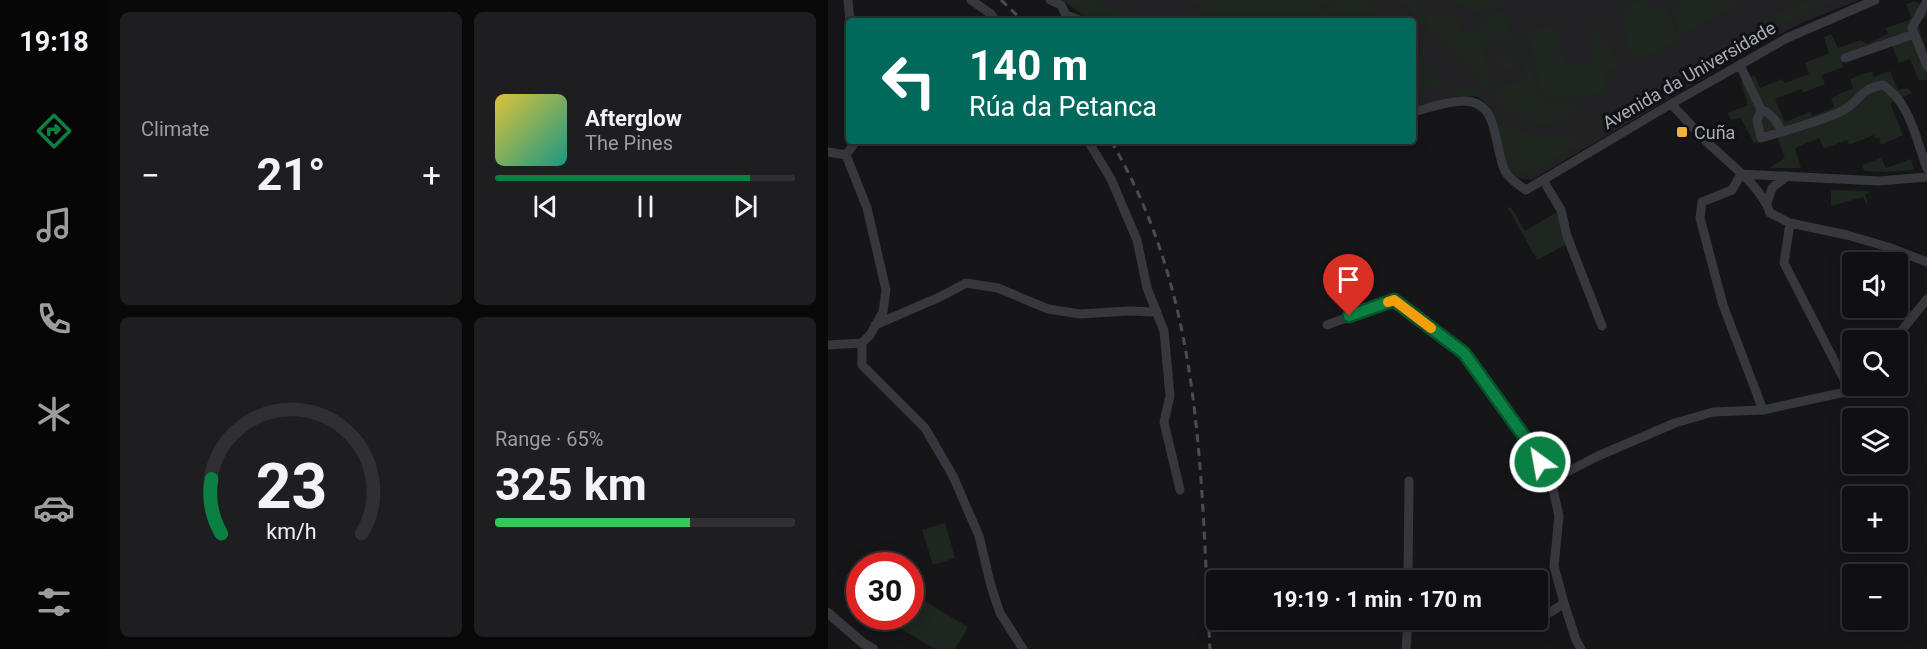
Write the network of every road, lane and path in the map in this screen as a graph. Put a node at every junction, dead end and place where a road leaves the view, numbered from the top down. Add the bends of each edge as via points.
1 (848, 0) edge
2 (971, 0) edge
3 (1050, 0) edge
4 (1875, 0) edge
5 (1927, 1) edge
6 (850, 18) edge
7 (994, 18) edge
8 (1074, 18) edge
9 (1914, 34) junction
10 (1845, 58) dead end
11 (1740, 65) junction
12 (1927, 66) edge
13 (1671, 104) junction
14 (1761, 110) junction
15 (1416, 111) edge
16 (1782, 132) junction
17 (854, 144) edge
18 (1090, 144) edge
19 (828, 152) edge
20 (846, 156) junction
21 (1927, 168) edge
22 (1741, 174) junction
23 (1787, 176) junction
24 (1927, 177) edge
25 (1543, 180) junction
26 (1767, 203) junction
27 (1790, 223) junction
28 (1927, 262) edge
29 (1927, 299) edge
30 (1157, 312) junction
31 (875, 325) junction
32 (1327, 325) dead end
33 (1602, 326) dead end
34 (1902, 330) edge
35 (862, 343) junction
36 (828, 345) edge
37 (1842, 367) edge
38 (1842, 391) edge
39 (1763, 410) junction
40 (1551, 480) junction
41 (1409, 481) dead end
42 (1180, 490) dead end
43 (1408, 570) edge
44 (1564, 603) junction
45 (1548, 612) edge
46 (828, 613) edge
47 (1407, 630) edge
48 (873, 649) edge
49 (1023, 649) edge
50 (1406, 649) edge
51 (1581, 649) edge

1 - 6 street
2 - 7 street
3 - 8 street
4 - 11 street, Avenida da Universidade via 1787,38
5 - 9 street via 1912,28
9 - 10 street
9 - 12 street
11 - 13 street, Avenida da Universidade
11 - 14 street
13 - 22 street
13 - 25 street, Avenida da Universidade
14 - 16 street via 1768,112
14 - 16 street via 1757,120 1761,138
15 - 25 street, Avenida da Universidade via 1461,101 1477,102 1490,114 1506,174 1526,190
16 - 21 street via 1845,109 1862,93 1883,86 1903,104
17 - 20 street
18 - 30 street via 1111,179 1137,240 1147,288
19 - 20 street
20 - 31 street via 867,208 886,290 883,312
22 - 23 street
22 - 26 street
22 - 39 street via 1732,190 1702,202 1700,219 1723,305
23 - 24 street via 1879,181
23 - 26 street via 1772,188
25 - 33 street via 1561,210 1567,236
26 - 27 street via 1770,213
27 - 28 street via 1846,235
27 - 37 street via 1784,263
29 - 34 street
30 - 31 street via 1080,314 1048,309 999,288 966,283
30 - 42 street via 1164,331 1170,396 1164,422
31 - 35 street
32 - 40 street via 1394,300 1464,353
35 - 36 street
35 - 49 street via 862,365 925,428 953,476 980,536 1000,613
38 - 39 street
39 - 40 street via 1713,412 1675,423
40 - 44 street via 1559,516 1554,566
41 - 43 street
44 - 45 street
44 - 51 street
46 - 48 street
47 - 50 street

